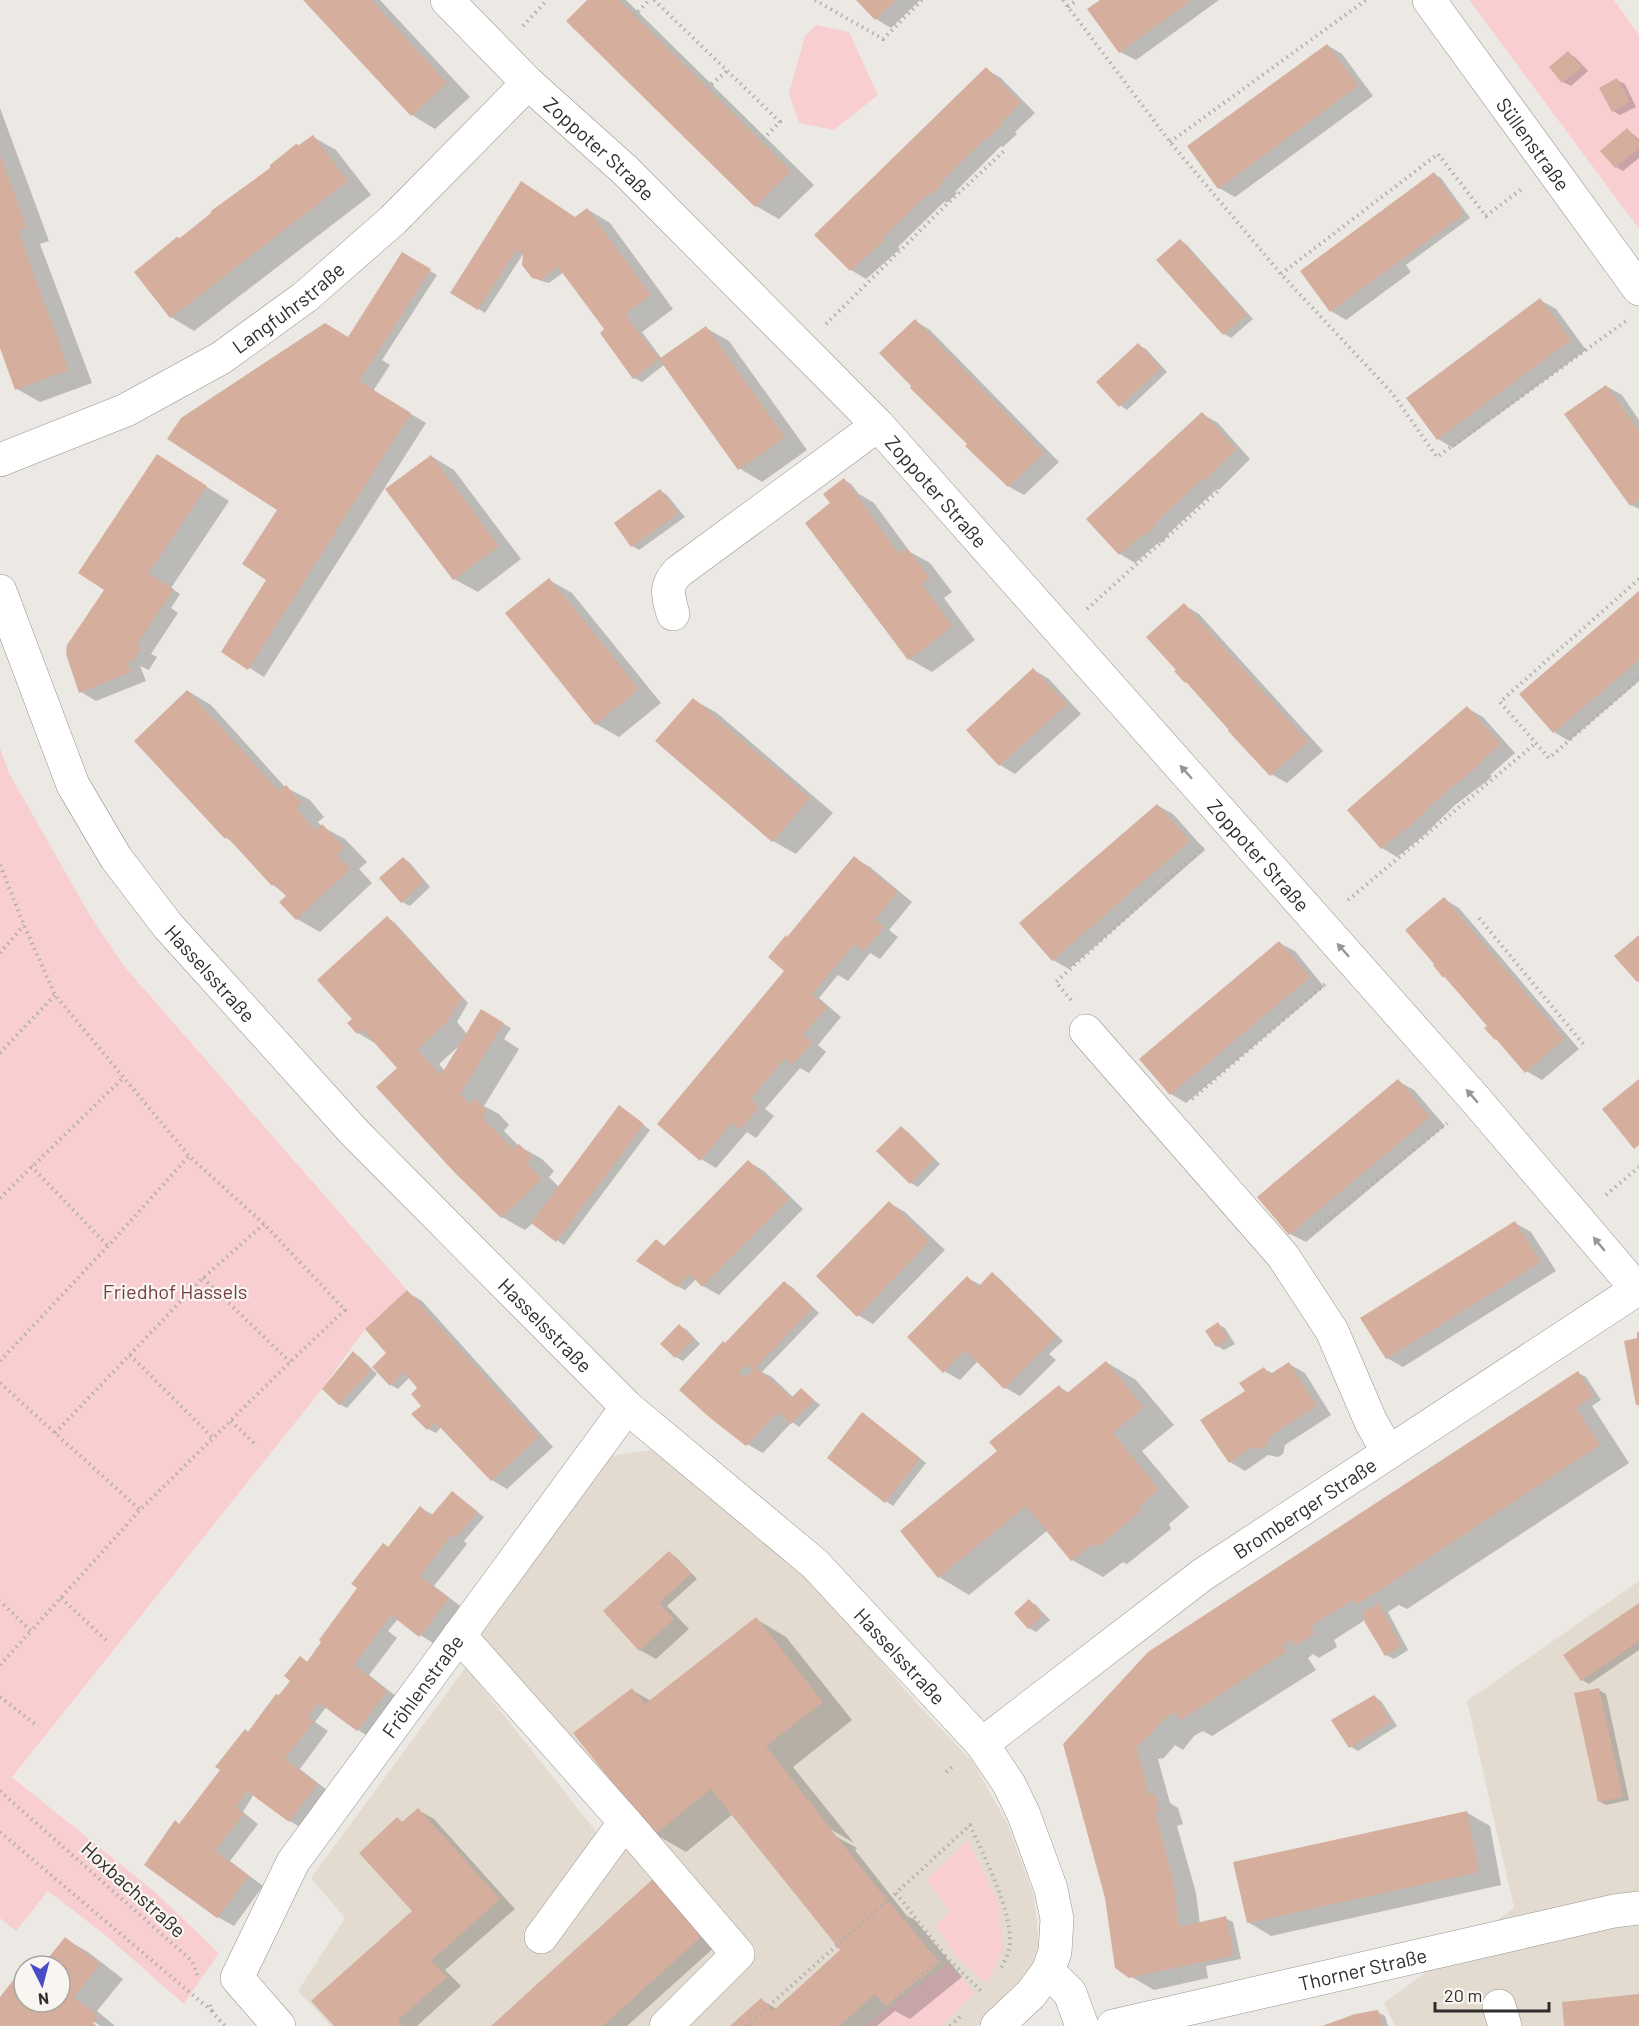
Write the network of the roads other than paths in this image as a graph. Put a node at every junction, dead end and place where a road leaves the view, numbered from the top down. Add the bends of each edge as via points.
1 (447, 0) edge
2 (1429, 0) edge
3 (528, 83) junction
4 (1635, 304) edge
5 (878, 425) junction
6 (0, 460) edge
7 (0, 591) edge
8 (673, 614) dead end
9 (1086, 1031) road end
10 (1638, 1289) edge
11 (627, 1407) junction
12 (1388, 1452) junction
13 (459, 1635) junction
14 (981, 1744) junction
15 (625, 1822) junction
16 (1627, 1910) edge
17 (541, 1937) dead end
18 (1048, 1971) junction
19 (279, 2026) edge
20 (666, 2026) edge
21 (997, 2026) edge
22 (1082, 2026) edge
23 (1113, 2026) edge

1 - 3 street, Zoppoter Straße
2 - 4 street, Süllenstraße via 1551,167
3 - 5 street, Zoppoter Straße via 626,171
3 - 6 street, Langfuhrstraße via 393,220 305,297 231,351 126,410
5 - 8 street, Zoppoter Straße via 678,572 668,593
10 -> 5 street, Zoppoter Straße via 1353,960
7 - 11 street, Hasselsstraße via 73,785 116,858 168,926 354,1132
9 - 12 street via 1283,1256 1332,1331
10 - 12 street, Bromberger Straße
11 - 13 street, Fröhlenstraße
11 - 14 street, Hasselsstraße via 815,1564
12 - 14 street, Bromberger Straße via 1202,1575
13 - 15 street
13 - 19 street, Fröhlenstraße via 293,1862 237,1978
14 - 18 street, Hasselsstraße via 1009,1784 1024,1815 1051,1889 1057,1937
15 - 17 street
15 - 20 street via 738,1954
16 - 23 street, Thorner Straße
18 - 21 street, Hasselsstraße via 1031,1994
18 - 22 street via 1070,1994

